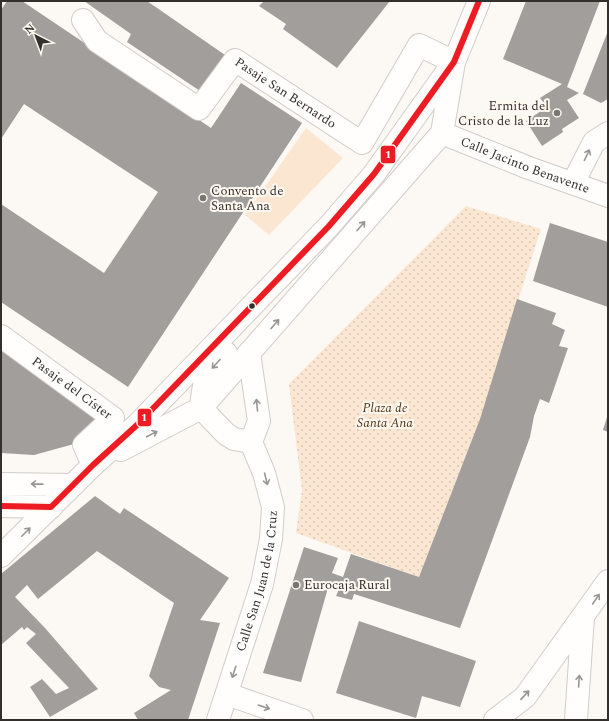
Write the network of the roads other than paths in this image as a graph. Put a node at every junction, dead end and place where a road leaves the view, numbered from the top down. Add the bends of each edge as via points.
1 (479, 1) edge
2 (83, 20) dead end
3 (454, 62) junction
4 (442, 133) junction
5 (608, 133) edge
6 (374, 174) junction
7 (573, 183) junction
8 (608, 196) edge
9 (329, 226) junction
10 (1, 336) edge
11 (249, 353) junction
12 (201, 408) junction
13 (251, 442) junction
14 (93, 465) junction
15 (1, 484) edge
16 (73, 485) junction
17 (1, 506) edge
18 (51, 507) junction
19 (1, 556) edge
20 (608, 581) edge
21 (584, 617) junction
22 (227, 694) junction
23 (218, 720) edge
24 (302, 720) edge
25 (495, 720) edge
26 (576, 720) edge

1 - 3 street
2 - 3 street, Pasaje San Bernardo via 98,41 199,109 235,60 362,143 419,45
3 - 4 street
3 - 6 street
4 - 6 street
4 - 7 street, Calle Jacinto Benavente
11 -> 4 street
7 -> 5 street via 594,142
6 - 9 street
7 - 8 street, Calle Jacinto Benavente
9 -> 12 street via 302,268 207,374
9 - 14 street via 137,425
10 - 14 street, Pasaje del Císter via 113,418 84,445
11 - 12 street
13 -> 11 street via 259,421
12 - 13 street via 226,434 234,439
14 -> 12 street
13 -> 22 street, Calle San Juan de la Cruz via 264,473 273,508 271,539 262,584
14 - 16 street
16 -> 15 street
16 - 18 street
17 - 18 street
19 -> 18 street
21 -> 20 street
25 -> 21 street via 525,697
26 -> 21 street
22 - 23 street, Calle San Juan de la Cruz
22 -> 24 street

